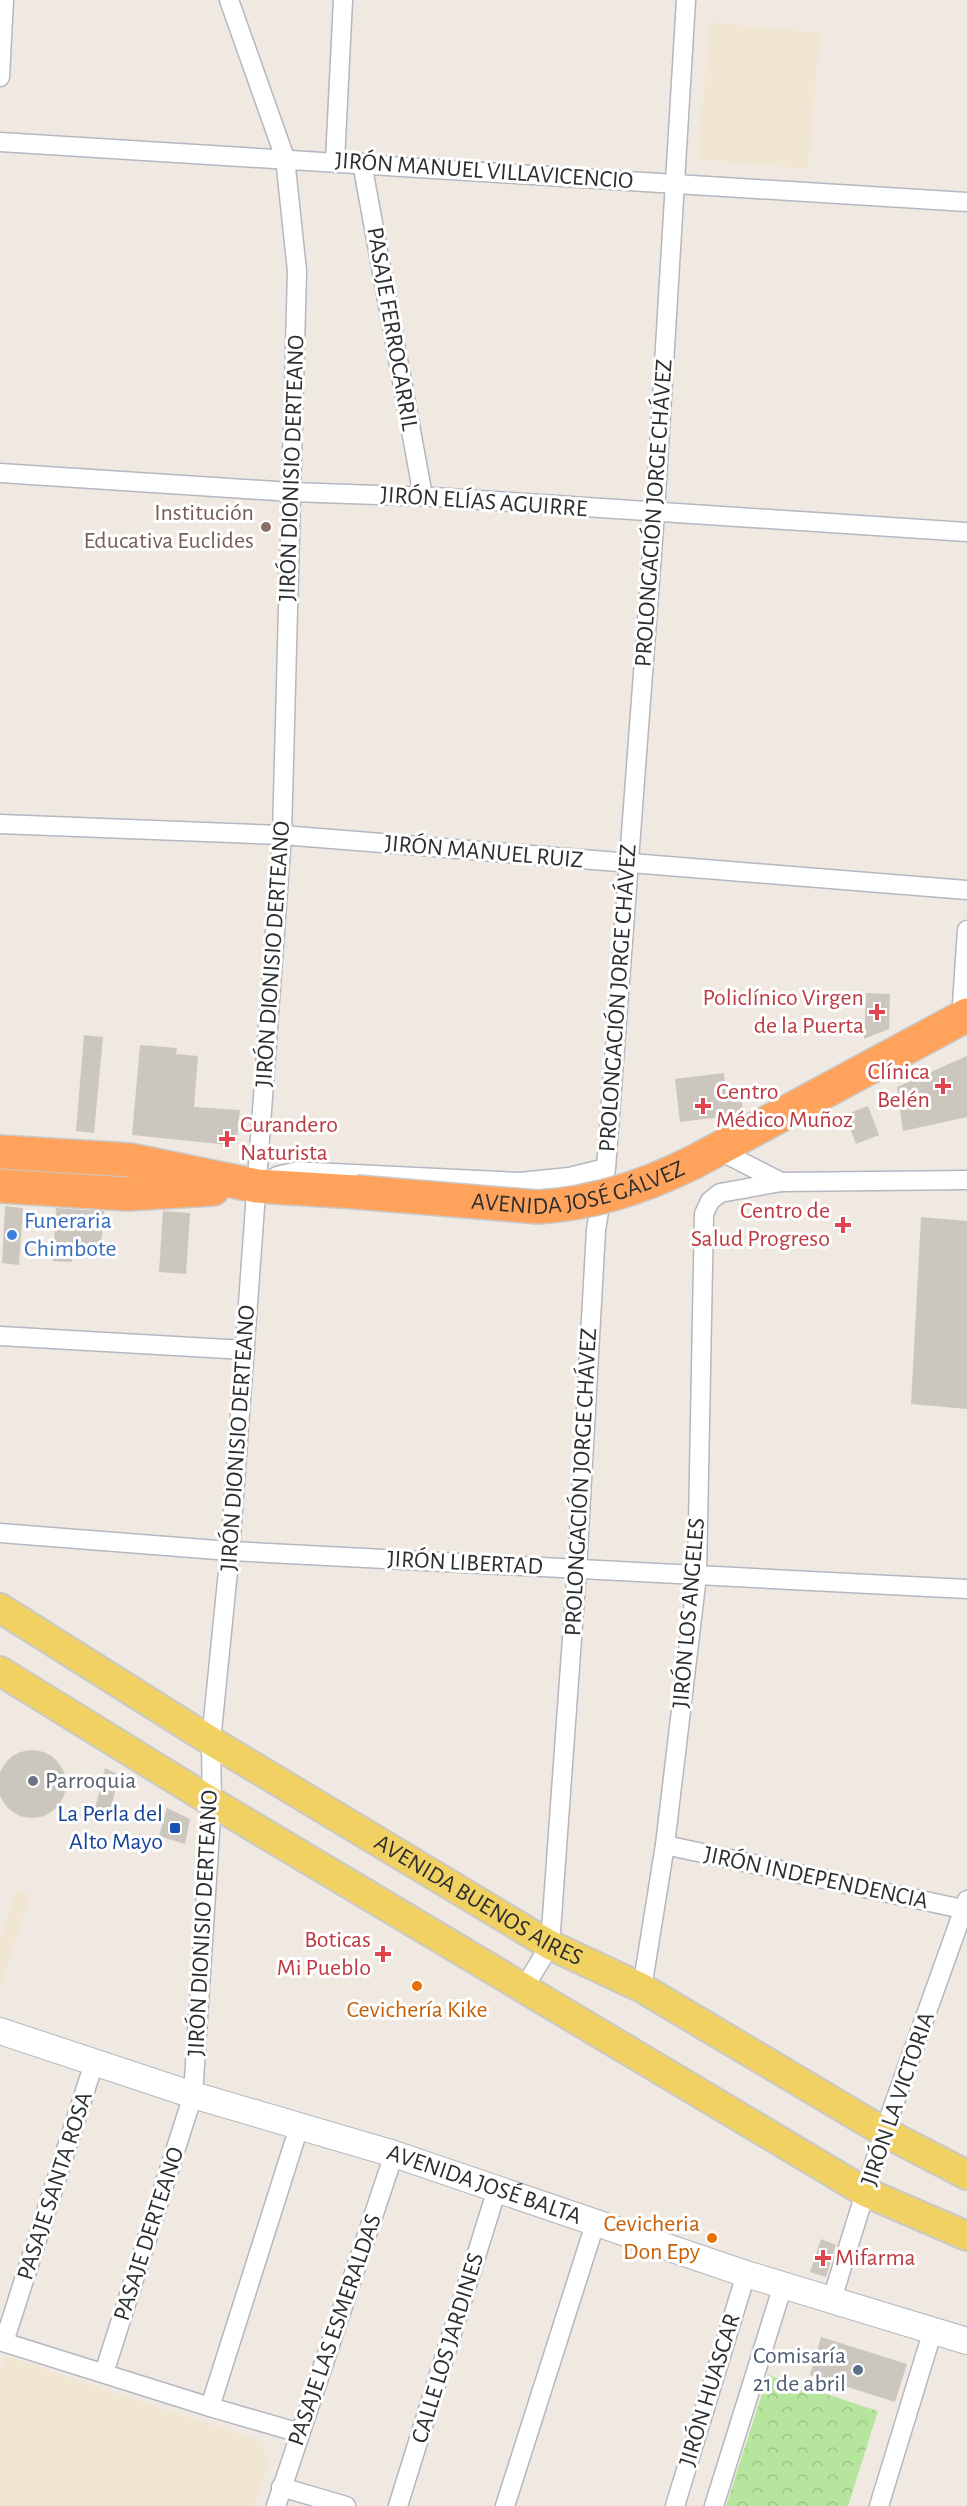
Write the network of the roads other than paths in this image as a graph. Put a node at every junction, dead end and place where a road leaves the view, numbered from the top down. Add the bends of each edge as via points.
1 (4, 0) edge
2 (229, 0) edge
3 (343, 0) edge
4 (686, 0) edge
5 (0, 77) edge
6 (0, 142) edge
7 (285, 158) junction
8 (335, 161) junction
9 (362, 163) junction
10 (675, 183) junction
11 (967, 202) edge
12 (0, 473) edge
13 (292, 492) junction
14 (423, 496) junction
15 (655, 513) junction
16 (967, 532) edge
17 (0, 824) edge
18 (282, 835) junction
19 (628, 864) junction
20 (967, 890) edge
21 (967, 930) edge
22 (964, 1017) edge
23 (0, 1152) edge
24 (706, 1156) junction
25 (606, 1168) junction
26 (967, 1180) edge
27 (781, 1182) junction
28 (0, 1186) edge
29 (261, 1186) junction
30 (0, 1336) edge
31 (245, 1350) junction
32 (0, 1533) edge
33 (230, 1551) junction
34 (577, 1569) junction
35 (697, 1576) junction
36 (967, 1589) edge
37 (0, 1608) edge
38 (0, 1671) edge
39 (211, 1741) junction
40 (212, 1802) junction
41 (665, 1845) junction
42 (966, 1907) edge
43 (550, 1945) junction
44 (524, 1988) junction
45 (642, 1988) junction
46 (0, 2031) edge
47 (94, 2063) junction
48 (193, 2095) junction
49 (299, 2127) junction
50 (884, 2132) junction
51 (394, 2154) junction
52 (967, 2175) edge
53 (497, 2189) junction
54 (866, 2192) junction
55 (595, 2224) junction
56 (967, 2236) edge
57 (746, 2274) junction
58 (783, 2285) junction
59 (832, 2299) junction
60 (933, 2330) junction
61 (2, 2341) edge
62 (967, 2341) edge
63 (104, 2373) junction
64 (210, 2407) junction
65 (300, 2433) junction
66 (282, 2487) junction
67 (276, 2506) edge
68 (346, 2506) edge
69 (398, 2506) edge
70 (505, 2506) edge
71 (675, 2506) edge
72 (714, 2506) edge
73 (879, 2506) edge

1 - 5 street
2 - 7 street, JIRÓN DIONISIO DERTEANO
3 - 8 street
4 - 10 street, PROLONGACIÓN JORGE CHÁVEZ
6 - 7 street, JIRÓN MANUEL VILLAVICENCIO
7 - 8 street, JIRÓN MANUEL VILLAVICENCIO
7 - 13 street, JIRÓN DIONISIO DERTEANO via 297,271
8 - 9 street, JIRÓN MANUEL VILLAVICENCIO
9 - 10 street, JIRÓN MANUEL VILLAVICENCIO
9 - 14 street, PASAJE FERROCARRIL
10 - 11 street, JIRÓN MANUEL VILLAVICENCIO
10 - 15 street, PROLONGACIÓN JORGE CHÁVEZ
12 - 13 street, JIRÓN ELÍAS AGUIRRE
13 - 14 street, JIRÓN ELÍAS AGUIRRE
13 - 18 street, JIRÓN DIONISIO DERTEANO
14 - 15 street, JIRÓN ELÍAS AGUIRRE
15 - 16 street, JIRÓN ELÍAS AGUIRRE
15 - 19 street, PROLONGACIÓN JORGE CHÁVEZ
17 - 18 street, JIRÓN MANUEL RUIZ
18 - 19 street, JIRÓN MANUEL RUIZ
18 - 29 street, JIRÓN DIONISIO DERTEANO
19 - 20 street, JIRÓN MANUEL RUIZ
19 - 25 street, PROLONGACIÓN JORGE CHÁVEZ
21 - 22 street
22 - 24 highway, AVENIDA JOSÉ GÁLVEZ
23 - 29 highway, AVENIDA JOSÉ GÁLVEZ via 130,1160
24 - 27 street
24 - 29 highway, AVENIDA JOSÉ GÁLVEZ, bridge via 640,1186 590,1201 538,1208
25 - 29 street via 520,1182 294,1172
25 - 34 street, PROLONGACIÓN JORGE CHÁVEZ via 596,1230
26 - 27 street
27 - 35 street, JIRÓN LOS ANGELES via 720,1193 710,1201 704,1214
28 - 29 highway, AVENIDA JOSÉ GÁLVEZ via 128,1194
29 - 31 street, JIRÓN DIONISIO DERTEANO
30 - 31 street
31 - 33 street, JIRÓN DIONISIO DERTEANO
32 - 33 street, JIRÓN LIBERTAD
33 - 34 street, JIRÓN LIBERTAD
33 - 39 street, JIRÓN DIONISIO DERTEANO
34 - 35 street, JIRÓN LIBERTAD
34 - 43 street, PROLONGACIÓN JORGE CHÁVEZ
35 - 36 street, JIRÓN LIBERTAD
35 - 41 street, JIRÓN LOS ANGELES
37 - 39 main road, AVENIDA BUENOS AIRES
38 - 40 main road
39 - 40 street, JIRÓN DIONISIO DERTEANO
39 - 43 main road, AVENIDA BUENOS AIRES
40 - 44 main road
40 - 48 street, JIRÓN DIONISIO DERTEANO
41 - 42 street, JIRÓN INDEPENDENCIA
41 - 45 street, JIRÓN LOS ANGELES
42 - 50 street, JIRÓN LA VICTORIA
43 - 44 street, PROLONGACIÓN JORGE CHÁVEZ
43 - 45 main road, AVENIDA BUENOS AIRES
44 - 54 main road
45 - 50 main road, AVENIDA BUENOS AIRES
46 - 47 main road, AVENIDA JOSÉ BALTA
47 - 48 main road, AVENIDA JOSÉ BALTA
47 - 61 street, PASAJE SANTA ROSA
48 - 49 main road, AVENIDA JOSÉ BALTA
48 - 63 street, PASAJE DERTEANO
49 - 51 main road, AVENIDA JOSÉ BALTA
49 - 64 street
50 - 52 main road, AVENIDA BUENOS AIRES
50 - 54 street, JIRÓN LA VICTORIA
51 - 53 main road, AVENIDA JOSÉ BALTA
51 - 65 street, PASAJE LAS ESMERALDAS
53 - 55 main road, AVENIDA JOSÉ BALTA
53 - 69 street, CALLE LOS JARDINES
54 - 56 main road
54 - 59 street, JIRÓN LA VICTORIA
55 - 57 main road, AVENIDA JOSÉ BALTA
55 - 70 street
57 - 58 main road, AVENIDA JOSÉ BALTA
57 - 71 street, JIRÓN HUASCAR
58 - 59 main road, AVENIDA JOSÉ BALTA
58 - 72 street, JIRÓN HUASCAR
59 - 60 main road, AVENIDA JOSÉ BALTA
60 - 62 main road, AVENIDA JOSÉ BALTA
60 - 73 street
61 - 63 street
63 - 64 street
64 - 65 street
65 - 66 street, PASAJE LAS ESMERALDAS
66 - 67 street, PASAJE LAS ESMERALDAS
66 - 68 street

